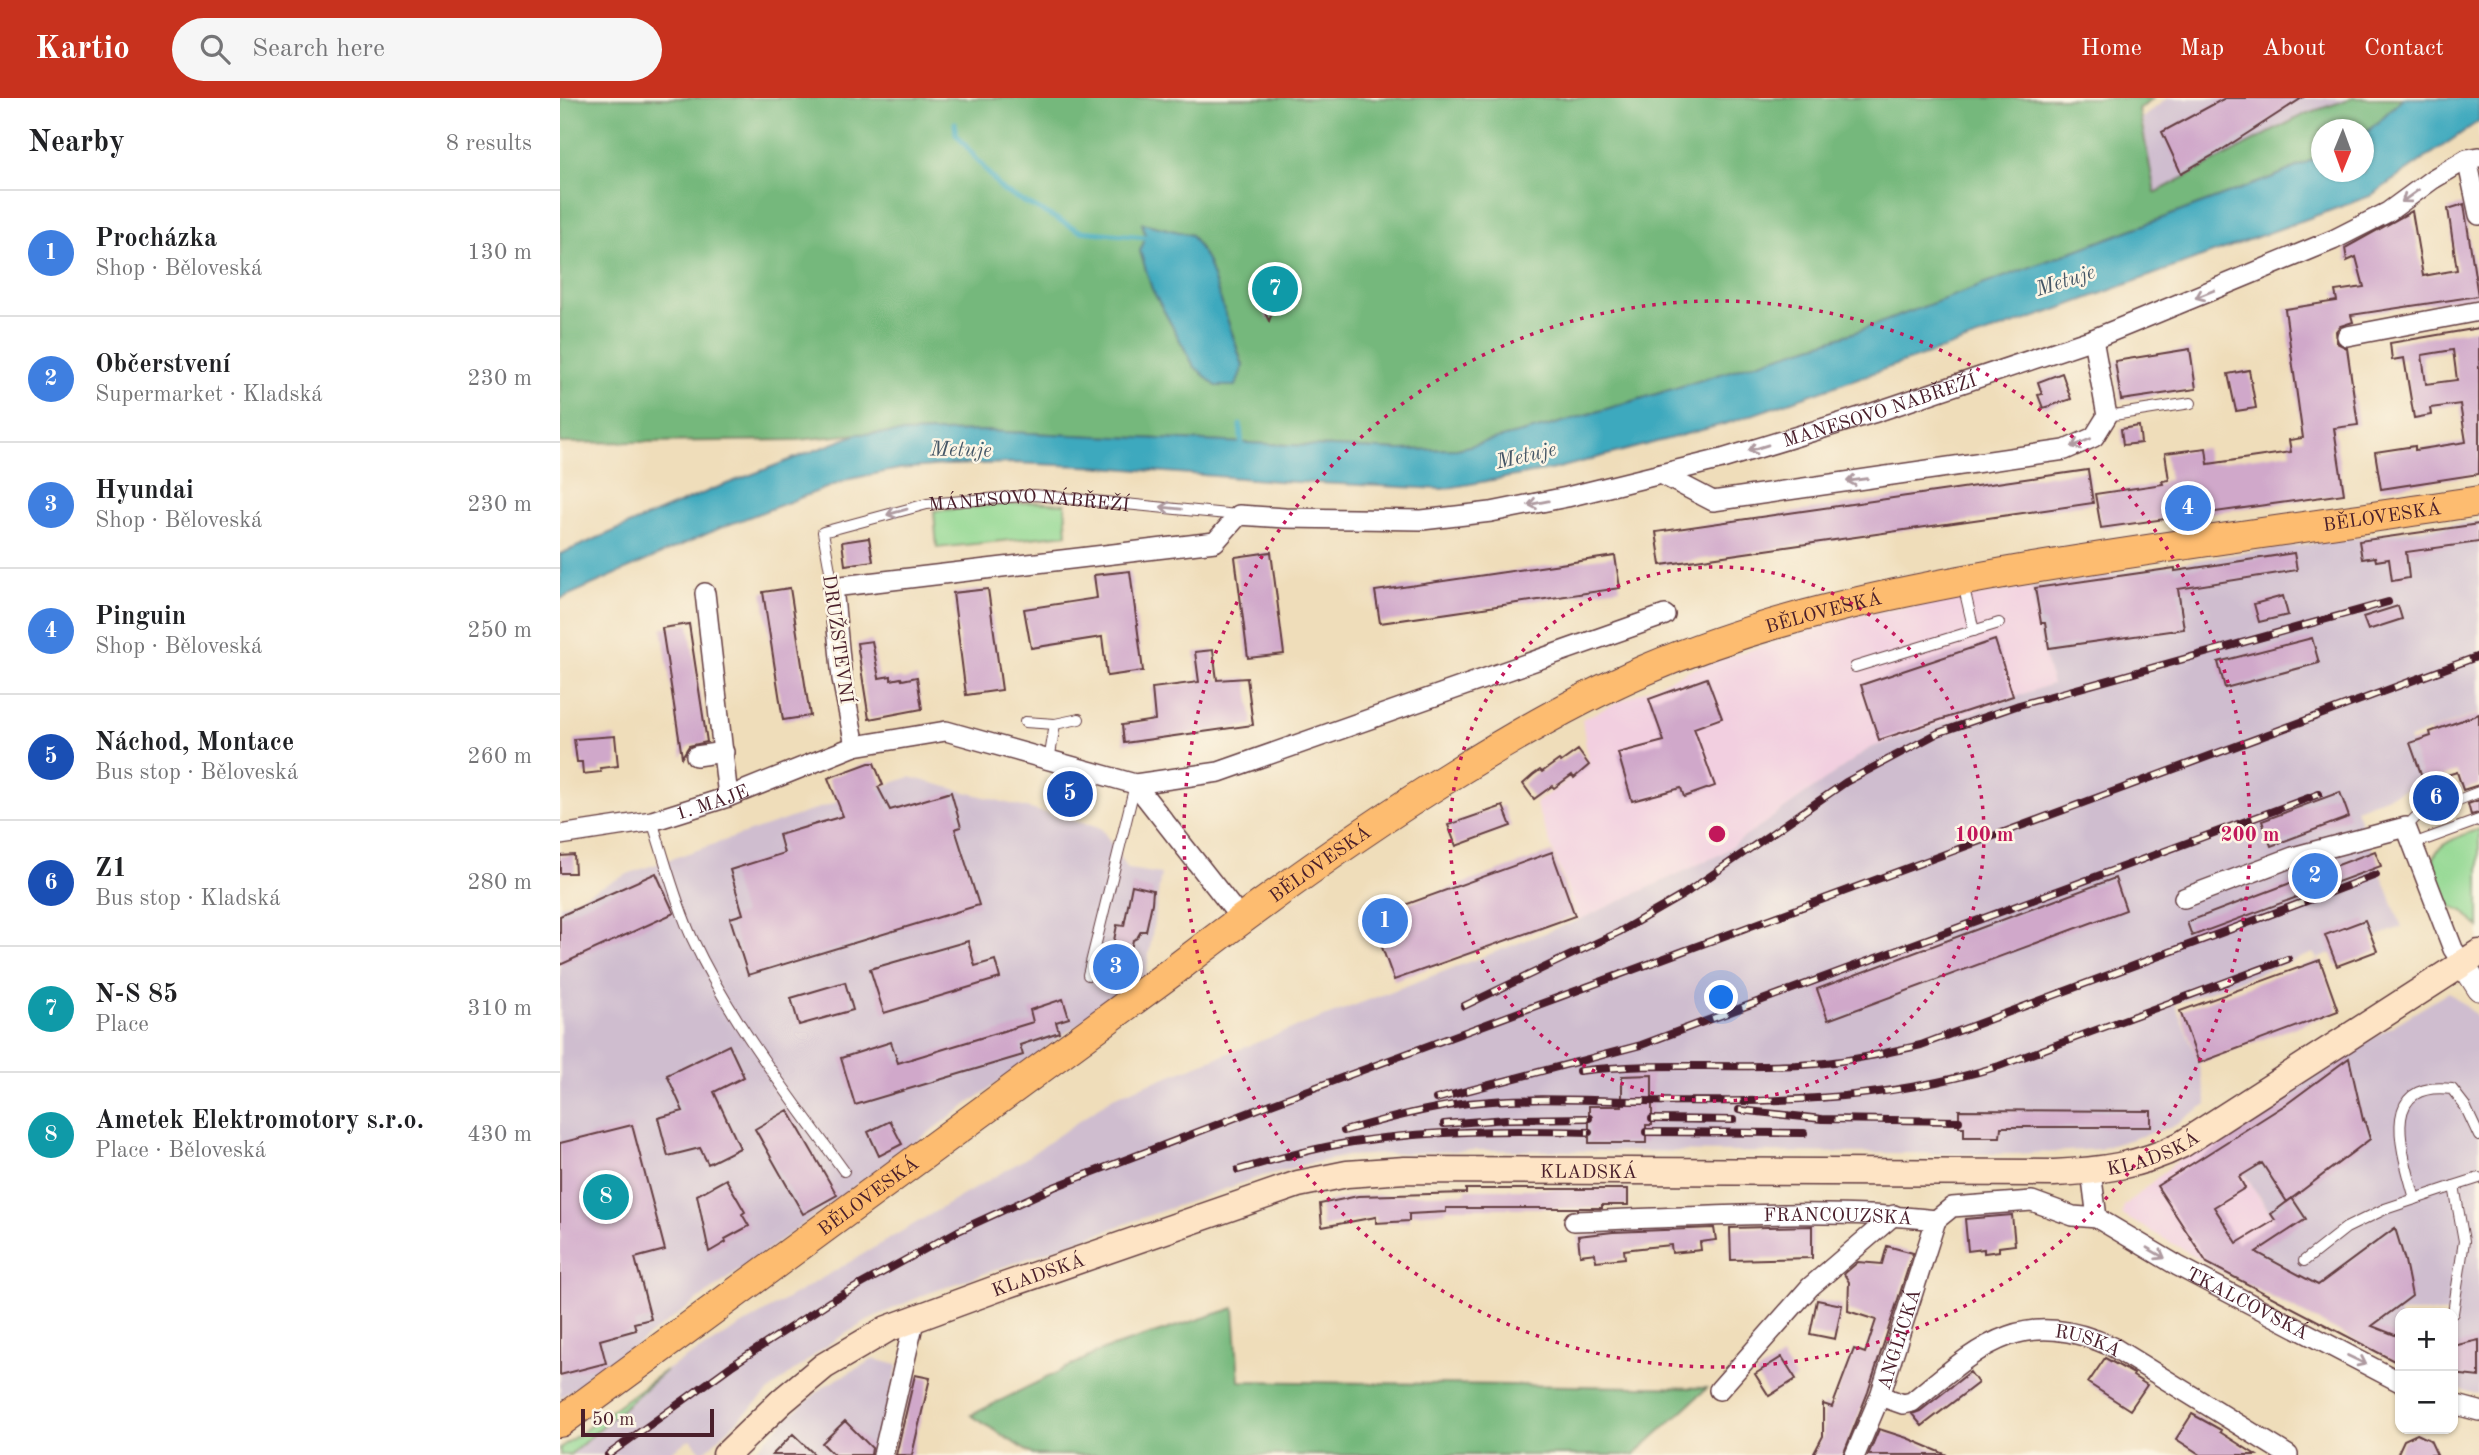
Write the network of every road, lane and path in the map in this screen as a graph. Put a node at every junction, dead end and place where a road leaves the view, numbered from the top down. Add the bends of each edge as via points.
1 (2473, 158) edge
2 (2479, 215) edge
3 (2479, 311) edge
4 (2347, 336) dead end
5 (2094, 339) junction
6 (2192, 402) dead end
7 (2106, 416) junction
8 (1661, 474) junction
9 (2479, 501) edge
10 (1239, 515) junction
11 (823, 532) joint
12 (1962, 580) junction
13 (833, 587) junction
14 (705, 593) dead end
15 (1665, 615) dead end
16 (1999, 623) dead end
17 (1974, 631) junction
18 (1855, 667) dead end
19 (1079, 719) dead end
20 (1025, 722) dead end
21 (1055, 724) junction
22 (855, 746) junction
23 (724, 752) junction
24 (696, 756) dead end
25 (1049, 761) junction
26 (1135, 784) junction
27 (2479, 792) edge
28 (728, 797) junction
29 (2479, 820) edge
30 (652, 821) junction
31 (560, 835) edge
32 (2409, 836) junction
33 (2184, 898) dead end
34 (1241, 919) junction
35 (2465, 955) edge
36 (1088, 975) dead end
37 (2479, 989) edge
38 (2479, 1136) edge
39 (844, 1171) dead end
40 (2091, 1171) junction
41 (2479, 1178) edge
42 (2454, 1186) junction
43 (2415, 1199) junction
44 (1895, 1215) junction
45 (2097, 1219) junction
46 (1936, 1220) junction
47 (1574, 1221) dead end
48 (2304, 1261) dead end
49 (2454, 1308) edge
50 (915, 1317) junction
51 (2395, 1379) edge
52 (1718, 1390) dead end
53 (1880, 1396) junction
54 (2458, 1405) edge
55 (2479, 1411) edge
56 (560, 1422) edge
57 (726, 1455) edge
58 (883, 1455) edge
59 (1855, 1455) edge
60 (2288, 1455) edge

1 - 2 street
1 -> 5 street, MÁNESOVO NÁBŘEŽÍ via 2433,179 2388,212 2333,240
3 - 4 street
5 - 7 street
5 -> 8 street, MÁNESOVO NÁBŘEŽÍ via 1873,413
6 - 7 lane
7 -> 8 street via 2094,437 2065,450 1713,501
8 -> 10 street, MÁNESOVO NÁBŘEŽÍ via 1500,510 1422,520
9 - 12 main road, BĚLOVESKÁ
10 -> 11 lane, MÁNESOVO NÁBŘEŽÍ via 1034,495 927,504
10 - 13 street via 1215,542
11 - 13 lane, DRUŽSTEVNÍ
12 - 17 lane
12 - 34 main road, BĚLOVESKÁ via 1794,618 1699,649 1607,687 1499,746 1400,808
13 - 22 street, DRUŽSTEVNÍ via 842,679
14 - 23 street
15 - 26 street via 1219,772
16 - 17 lane
17 - 18 lane
19 - 21 lane
20 - 21 lane
21 - 25 lane
22 - 25 street via 946,732
22 - 28 street, 1. MÁJE
23 - 24 street
23 - 28 street
25 - 26 street
26 - 34 street
26 - 36 lane
27 - 32 lane via 2417,816
28 - 30 street, 1. MÁJE
29 - 32 lane
30 - 31 street, 1. MÁJE
30 - 39 lane via 691,936 719,992
32 - 33 street via 2293,857
32 - 35 street
34 - 56 main road, BĚLOVESKÁ
35 - 37 street
35 - 40 main road, KLADSKÁ via 2181,1145 2132,1164
38 - 43 lane via 2452,1089 2434,1087 2411,1097 2402,1111 2402,1153
40 - 45 street
40 - 50 main road, KLADSKÁ via 1405,1170 1347,1174 1253,1198
41 - 42 lane
42 - 43 lane
42 - 49 lane via 2464,1241
43 - 48 lane via 2346,1228
44 - 46 street
44 - 47 street, FRANCOUZSKÁ
44 - 52 street, FRANCOUZSKÁ via 1810,1287
45 - 46 street, TKALCOVSKÁ via 2073,1216 2032,1201 1952,1207
45 -> 51 street, TKALCOVSKÁ
46 - 53 street, ANGLICKÁ
50 - 57 main road, KLADSKÁ via 824,1366
50 - 58 street
53 - 59 street, ANGLICKÁ
53 - 60 street, RUSKÁ via 1903,1404 1912,1402 1972,1354 2006,1336 2070,1331 2113,1347
54 - 55 street

